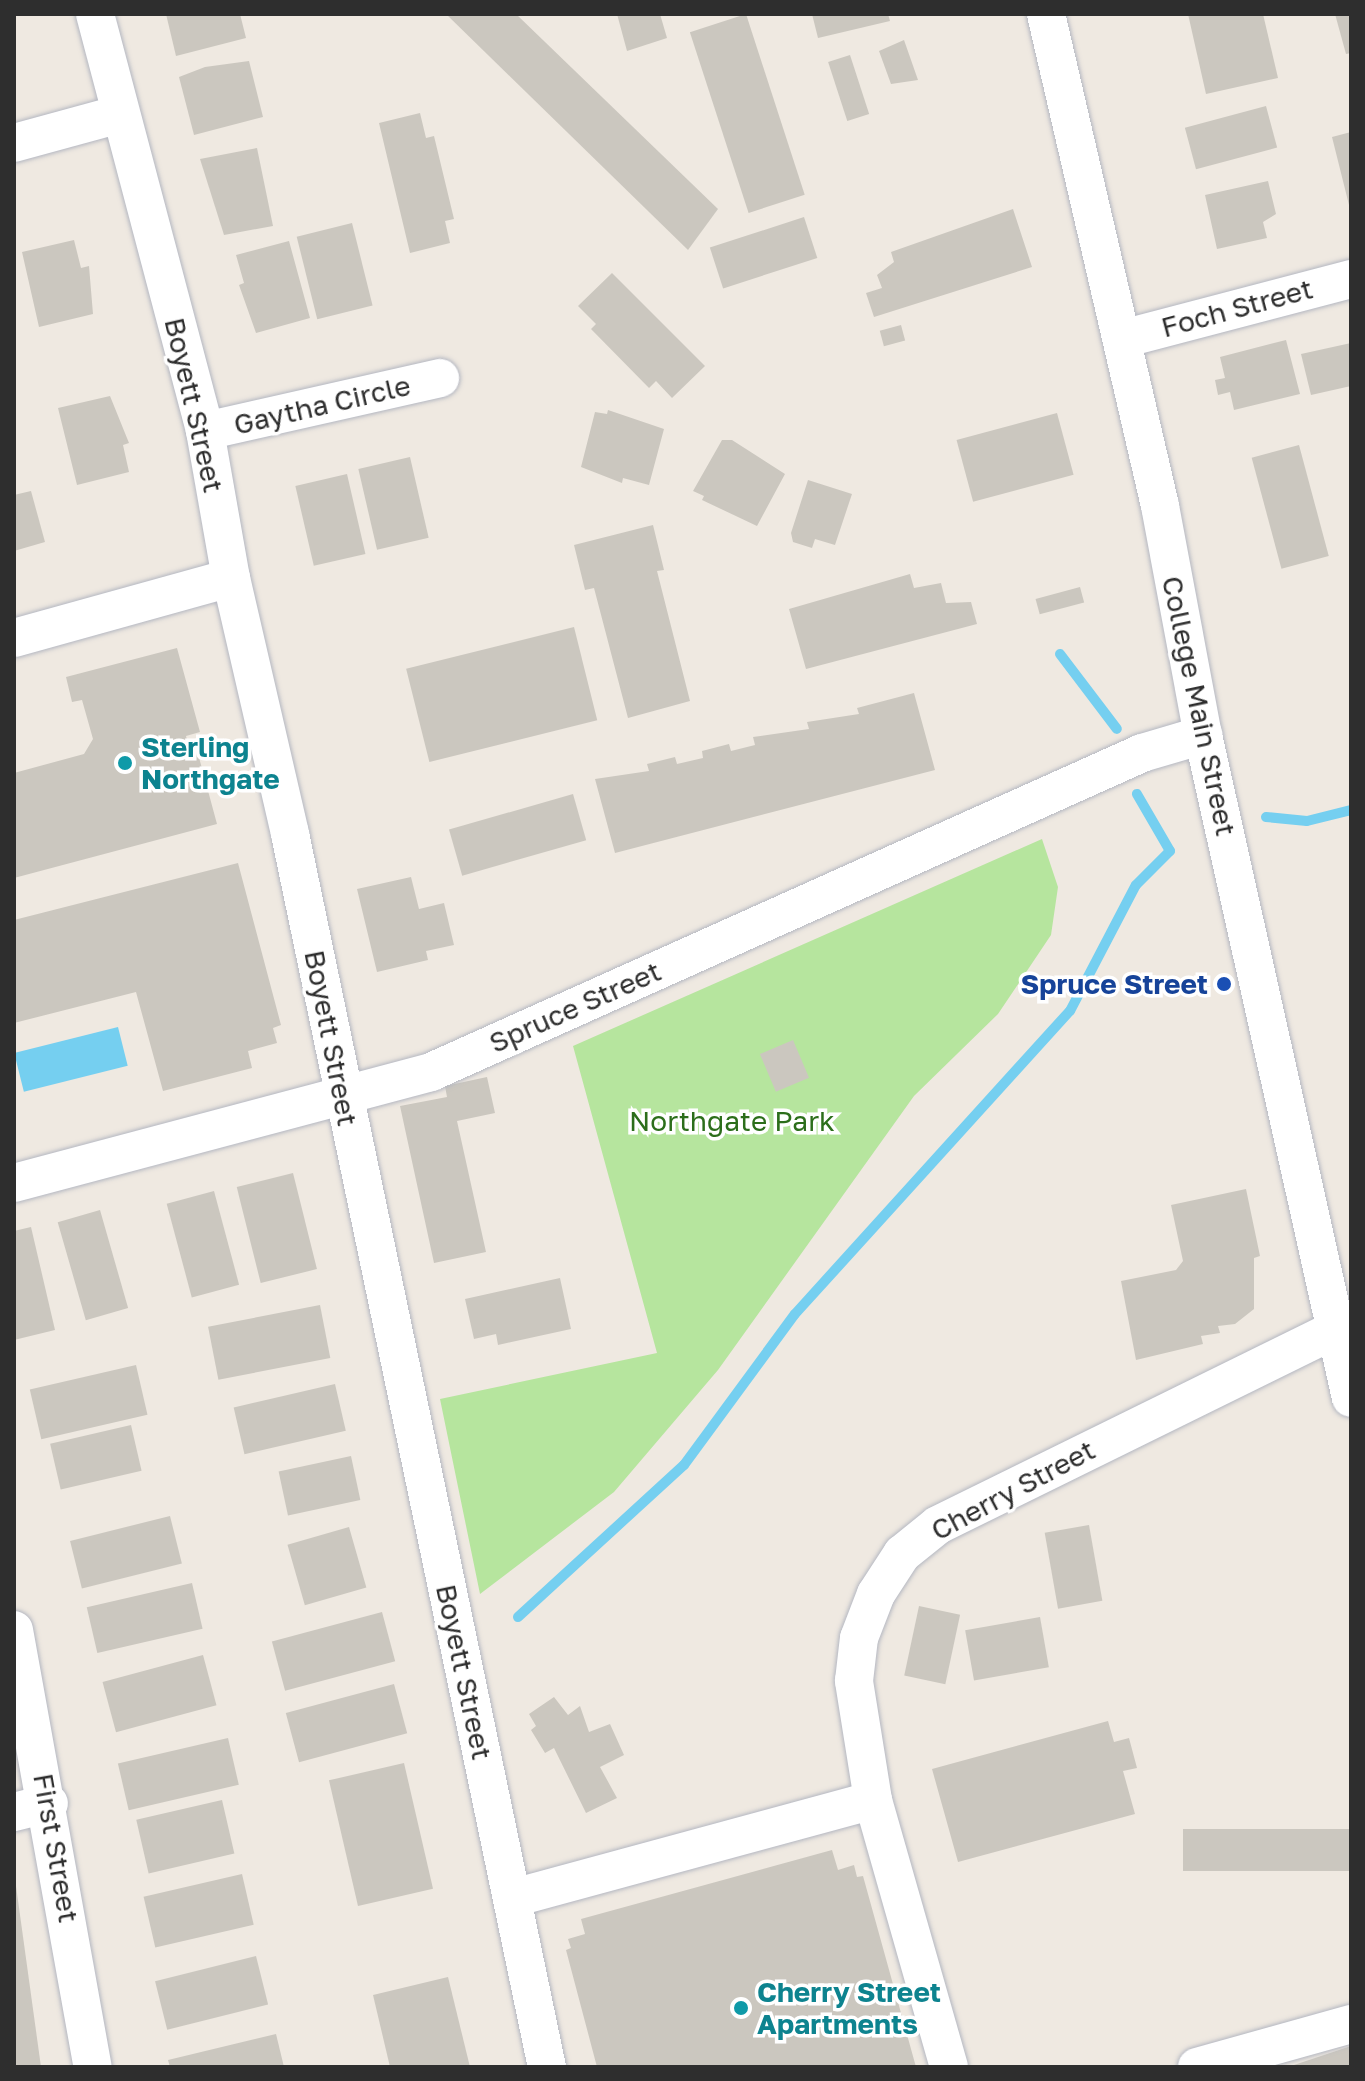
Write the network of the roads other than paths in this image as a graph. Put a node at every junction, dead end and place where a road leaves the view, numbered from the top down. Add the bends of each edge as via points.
1 (95, 14) edge
2 (1046, 14) edge
3 (120, 114) junction
4 (14, 143) edge
5 (1351, 279) edge
6 (1122, 339) junction
7 (440, 378) dead end
8 (205, 431) junction
9 (231, 578) junction
10 (14, 638) edge
11 (1203, 735) junction
12 (342, 1097) junction
13 (14, 1183) edge
14 (1343, 1325) edge
15 (1351, 1398) edge
16 (14, 1630) edge
17 (873, 1800) junction
18 (32, 1808) edge
19 (513, 1898) junction
20 (1351, 2024) edge
21 (93, 2067) edge
22 (547, 2067) edge
23 (949, 2067) edge
24 (1197, 2067) edge

1 - 3 street, Boyett Street
2 - 6 street, College Main Street
3 - 4 street
3 - 8 street, Boyett Street
5 - 6 street, Foch Street
6 - 11 street, College Main Street
7 - 8 street, Gaytha Circle
8 - 9 street, Boyett Street
9 - 10 street
9 - 12 street, Boyett Street via 290,834
11 - 12 street, Spruce Street via 1142,753 431,1072
11 - 14 street, College Main Street
12 - 13 street, Spruce Street
12 - 19 street, Boyett Street
14 - 15 street, College Main Street
14 - 17 street, Cherry Street via 970,1508 902,1554 876,1594 859,1638 854,1681
16 - 18 street, First Street
17 - 19 street
17 - 23 street, Cherry Street
18 - 21 street, First Street
19 - 22 street, Boyett Street
20 - 24 street

